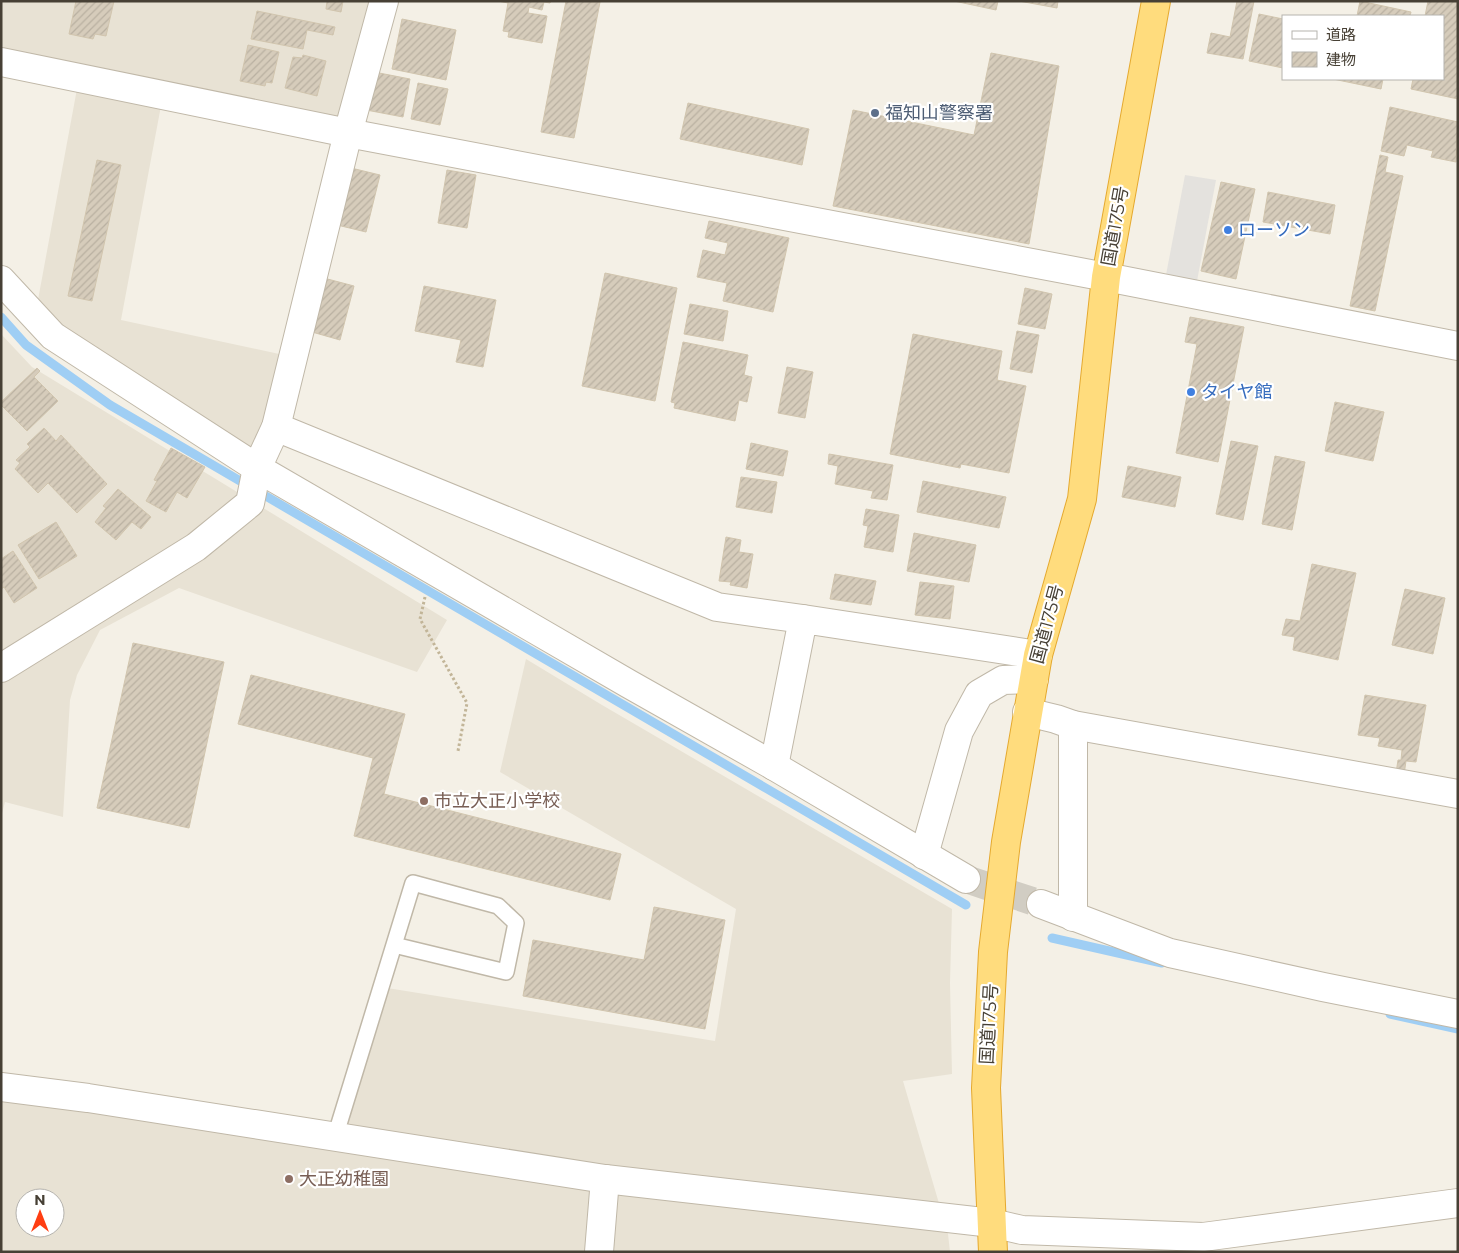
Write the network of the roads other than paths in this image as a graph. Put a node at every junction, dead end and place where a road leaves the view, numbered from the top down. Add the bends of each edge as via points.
1 (384, 1) edge
2 (1156, 1) edge
3 (1, 62) edge
4 (348, 133) junction
5 (1106, 277) junction
6 (1, 280) edge
7 (1458, 346) edge
8 (276, 427) junction
9 (257, 468) junction
10 (803, 620) junction
11 (1036, 667) junction
12 (1, 668) edge
13 (1027, 712) junction
14 (1072, 725) junction
15 (774, 766) junction
16 (1458, 794) edge
17 (924, 855) junction
18 (966, 879) tunnel mouth
19 (1041, 904) tunnel mouth
20 (1072, 917) junction
21 (394, 945) junction
22 (1458, 1014) edge
23 (1, 1087) edge
24 (335, 1137) junction
25 (605, 1179) junction
26 (1458, 1203) edge
27 (992, 1223) junction
28 (599, 1252) edge
29 (993, 1252) edge

1 - 4 street
2 - 5 highway, 国道175号
3 - 4 street
4 - 5 street
4 - 8 street
5 - 7 street
5 - 11 highway, 国道175号 via 1082,498
6 - 9 street via 53,336
8 - 9 street
8 - 10 street via 717,607
9 - 12 street via 250,503 196,547
9 - 15 street
10 - 11 street
10 - 15 street
11 - 13 highway, 国道175号
11 - 17 street via 979,694 959,731
13 - 14 street
13 - 27 highway, 国道175号 via 1006,842 993,952 986,1088
14 - 16 street
14 - 20 street
15 - 17 street
17 - 18 street
19 - 20 street
20 - 22 street via 1170,953 1323,988
21 - 21 lane via 413,883 498,906 516,924 506,972
21 - 24 lane
23 - 24 street
24 - 25 street
25 - 27 street
25 - 28 street
26 - 27 street via 1203,1237 1022,1230
27 - 29 highway, 国道175号

